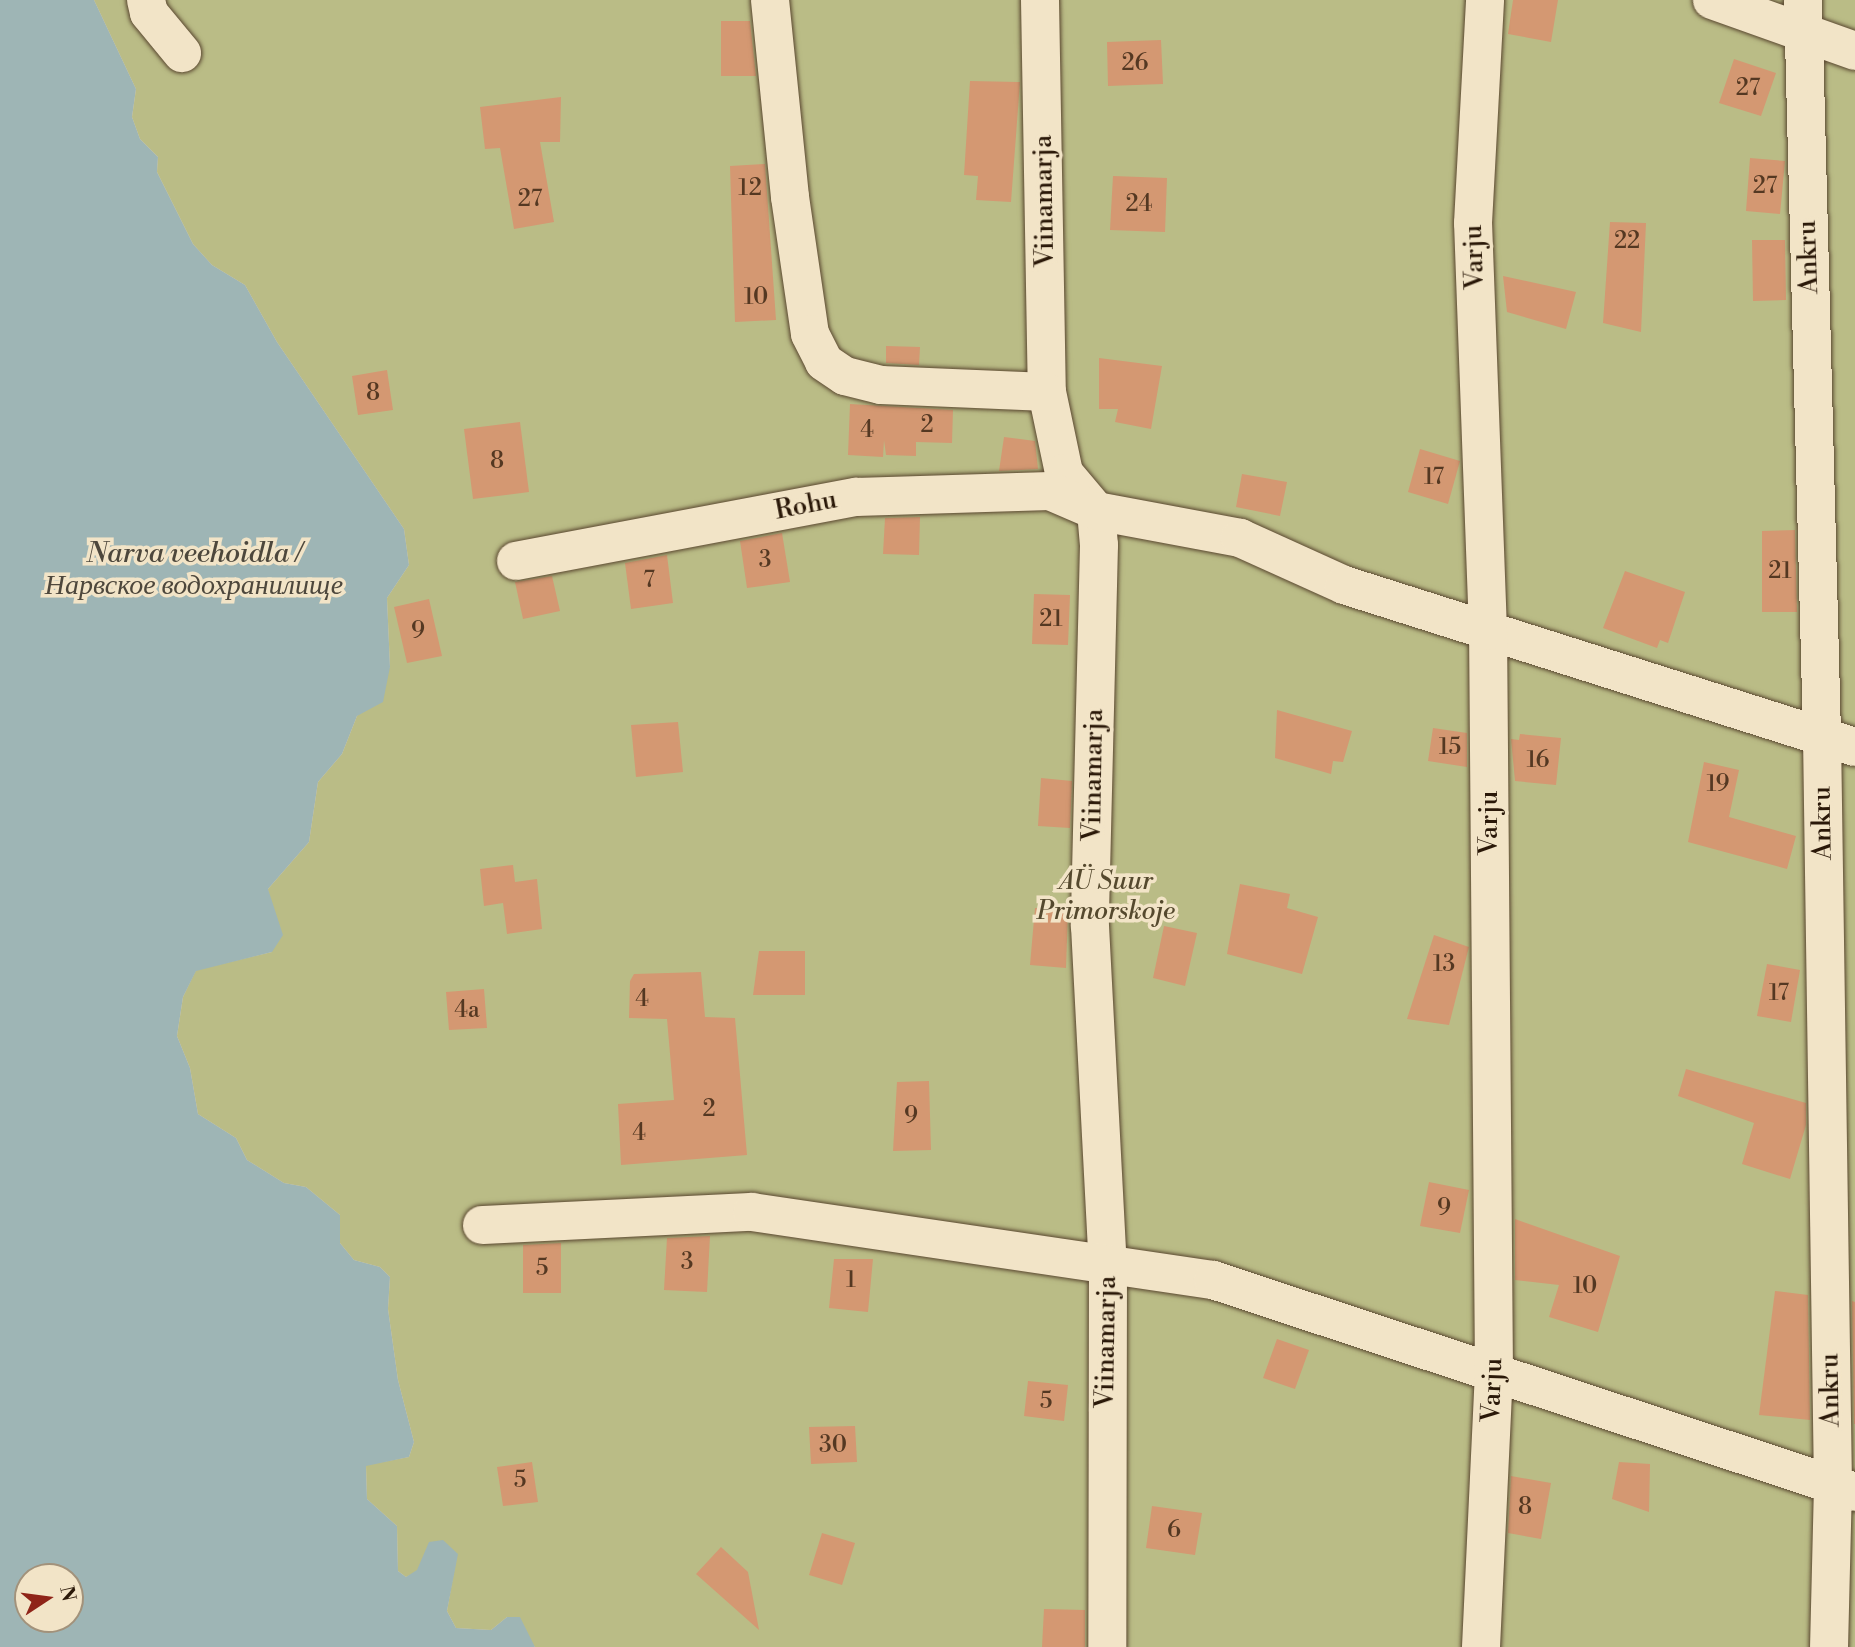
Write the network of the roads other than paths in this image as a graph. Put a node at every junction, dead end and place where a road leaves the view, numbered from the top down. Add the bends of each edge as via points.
1 (146, 0) edge
2 (770, 0) edge
3 (1040, 0) edge
4 (1485, 0) edge
5 (1712, 0) edge
6 (1803, 17) edge
7 (1855, 51) edge
8 (182, 53) dead end
9 (1047, 392) junction
10 (1096, 511) junction
11 (516, 561) dead end
12 (1488, 631) junction
13 (1839, 741) edge
14 (482, 1225) dead end
15 (1108, 1264) junction
16 (1494, 1373) junction
17 (1844, 1489) edge
18 (1107, 1647) edge
19 (1481, 1647) edge
20 (1829, 1647) edge

1 - 8 street via 149,13
2 - 9 street via 810,334 824,362 845,376 881,385
3 - 9 street, Viinamarja
4 - 12 street, Varju via 1473,223
5 - 6 street
6 - 7 street
6 - 13 street, Ankru
9 - 10 street, Viinamarja via 1065,473
10 - 11 street, Rohu via 1050,491 856,497
10 - 12 street, Rohu via 1240,538 1343,585
10 - 15 street, Viinamarja via 1090,926
12 - 13 street, Rohu
12 - 16 street, Varju
13 - 17 street, Ankru
14 - 15 street via 752,1212
15 - 16 street via 1213,1280
15 - 18 street, Viinamarja
16 - 17 street
16 - 19 street, Varju
17 - 20 street, Ankru

